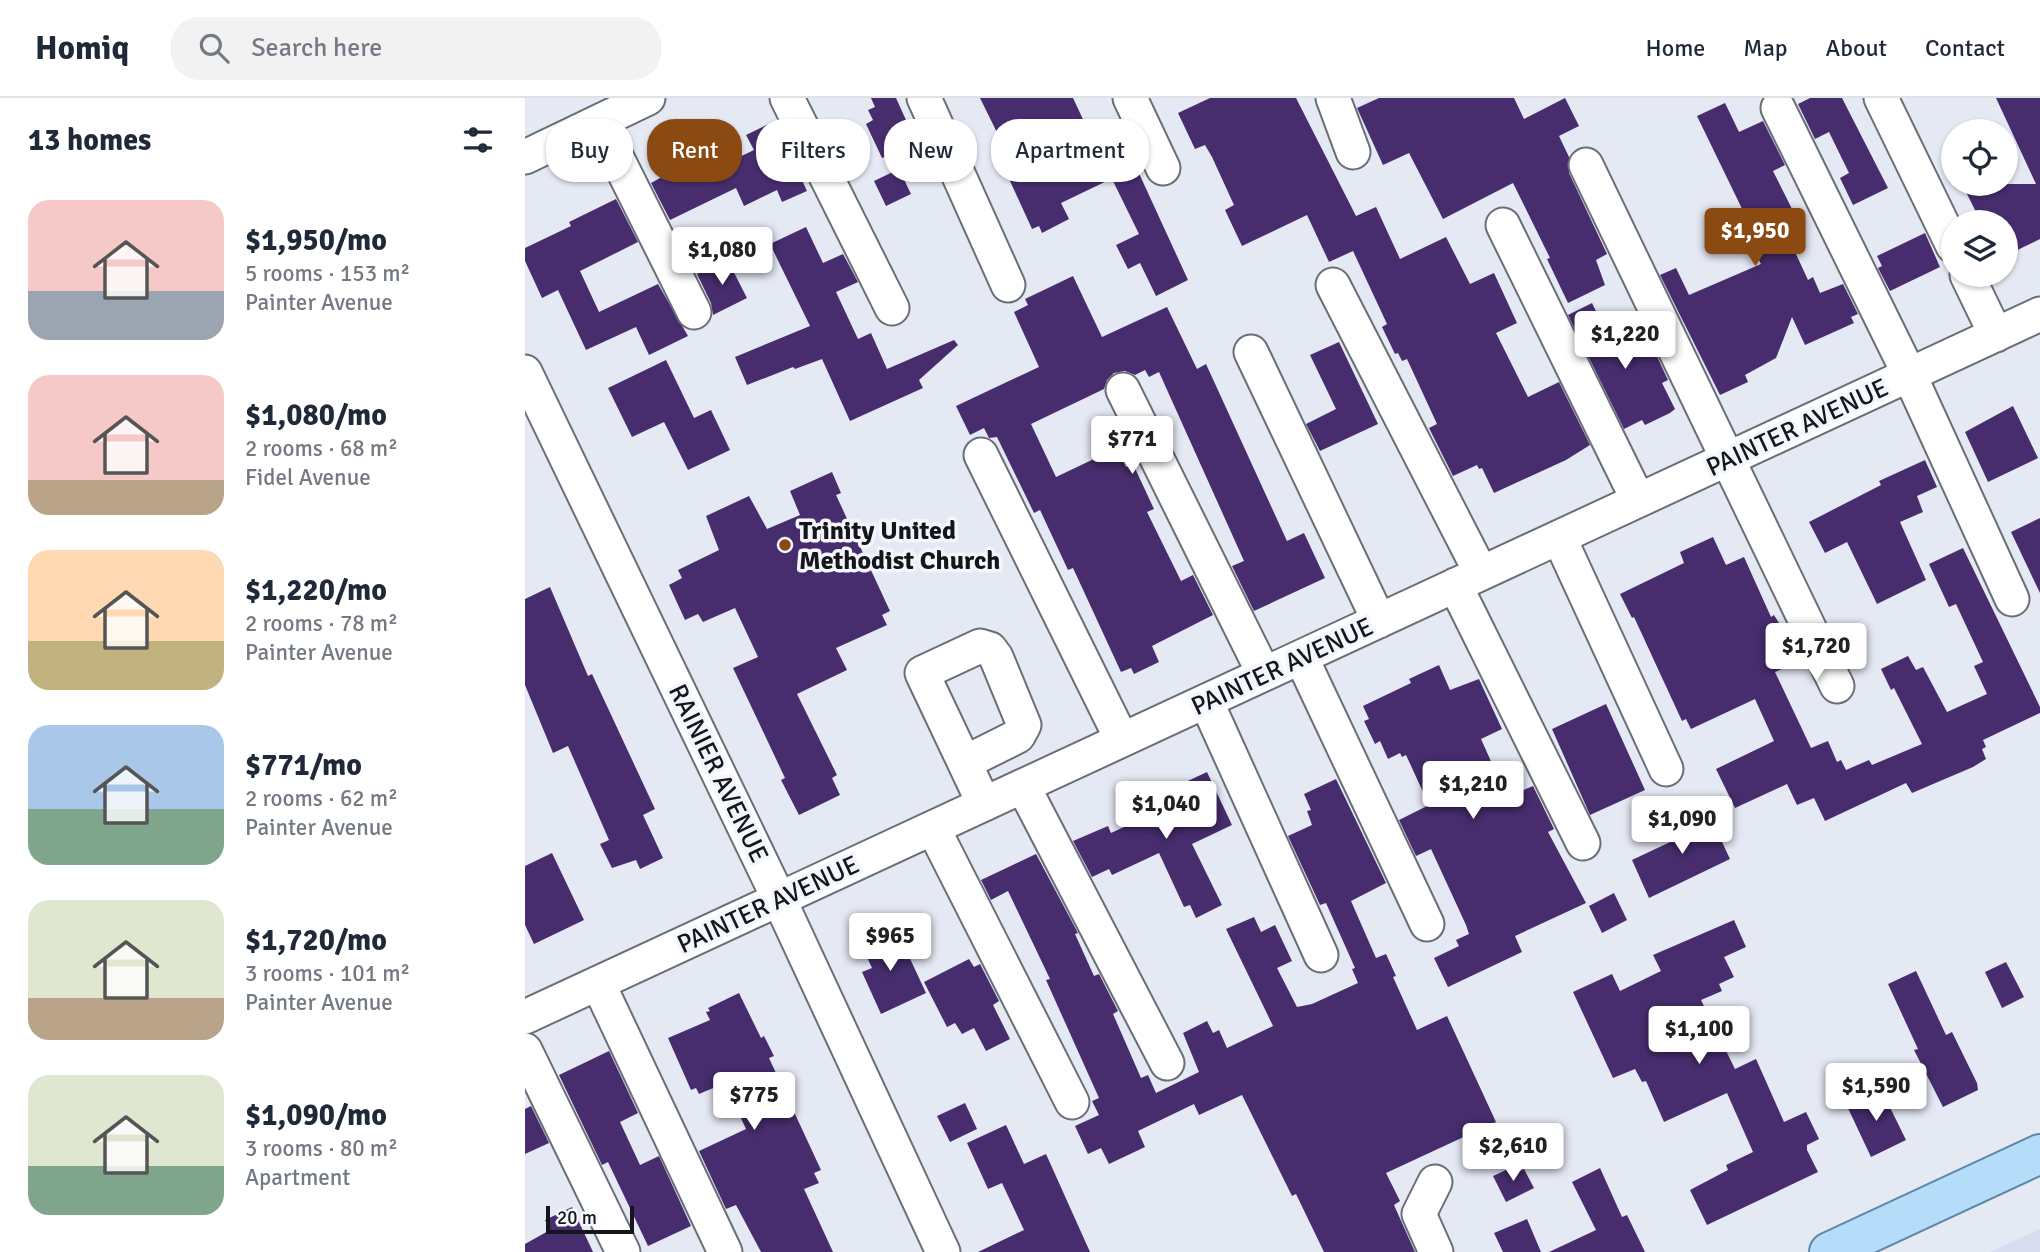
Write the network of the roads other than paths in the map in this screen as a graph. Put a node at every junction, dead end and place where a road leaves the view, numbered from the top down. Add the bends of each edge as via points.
1 (648, 98) edge
2 (787, 98) edge
3 (924, 98) edge
4 (1130, 98) edge
5 (1333, 98) edge
6 (1881, 98) edge
7 (1777, 108) dead end
8 (603, 119) edge
9 (546, 147) edge
10 (1353, 152) dead end
11 (525, 157) edge
12 (1586, 165) dead end
13 (1163, 168) dead end
14 (629, 182) edge
15 (1941, 221) edge
16 (1503, 225) dead end
17 (1008, 285) dead end
18 (1333, 285) dead end
19 (1973, 287) edge
20 (892, 308) dead end
21 (694, 312) dead end
22 (2040, 314) edge
23 (1996, 335) junction
24 (1251, 352) dead end
25 (525, 372) edge
26 (1910, 376) junction
27 (1123, 390) dead end
28 (981, 455) dead end
29 (1727, 459) junction
30 (1638, 500) junction
31 (1559, 537) junction
32 (1468, 579) junction
33 (2012, 599) dead end
34 (1379, 621) junction
35 (1301, 657) junction
36 (1264, 674) junction
37 (1837, 686) dead end
38 (1206, 701) junction
39 (1122, 740) junction
40 (966, 762) dead end
41 (1667, 769) dead end
42 (1023, 786) junction
43 (984, 804) junction
44 (933, 828) junction
45 (1583, 843) dead end
46 (779, 899) junction
47 (1427, 924) dead end
48 (1321, 955) dead end
49 (598, 983) junction
50 (525, 1017) edge
51 (525, 1050) edge
52 (1167, 1063) dead end
53 (1072, 1102) dead end
54 (2040, 1154) edge
55 (1435, 1182) dead end
56 (623, 1252) edge
57 (725, 1252) edge
58 (943, 1252) edge
59 (1436, 1252) edge
60 (1829, 1252) edge

1 - 8 street
2 - 20 street
3 - 17 street
4 - 13 street
5 - 10 street
6 - 15 street
7 - 26 street
9 - 11 street
12 - 29 street
14 - 21 street
16 - 30 street
18 - 32 street
19 - 23 street
22 - 23 street, PAINTER AVENUE
23 - 26 street, PAINTER AVENUE
24 - 34 street
25 - 46 street, RAINIER AVENUE
26 - 29 street, PAINTER AVENUE
26 - 33 street
27 - 36 street
28 - 39 street
29 - 30 street, PAINTER AVENUE
29 - 37 street
30 - 31 street, PAINTER AVENUE
31 - 32 street, PAINTER AVENUE
31 - 41 street
32 - 34 street, PAINTER AVENUE
32 - 45 street
34 - 35 street, PAINTER AVENUE
35 - 36 street, PAINTER AVENUE
35 - 47 street
36 - 38 street, PAINTER AVENUE
38 - 39 street, PAINTER AVENUE
38 - 48 street
39 - 42 street, PAINTER AVENUE
40 - 43 street
42 - 43 street, PAINTER AVENUE
42 - 52 street
43 - 44 street, PAINTER AVENUE
44 - 46 street, PAINTER AVENUE
44 - 53 street
46 - 49 street, PAINTER AVENUE
46 - 58 street, RAINIER AVENUE
49 - 50 street, PAINTER AVENUE
49 - 57 street
51 - 56 street
54 - 60 main road
55 - 59 street via 1419,1214

